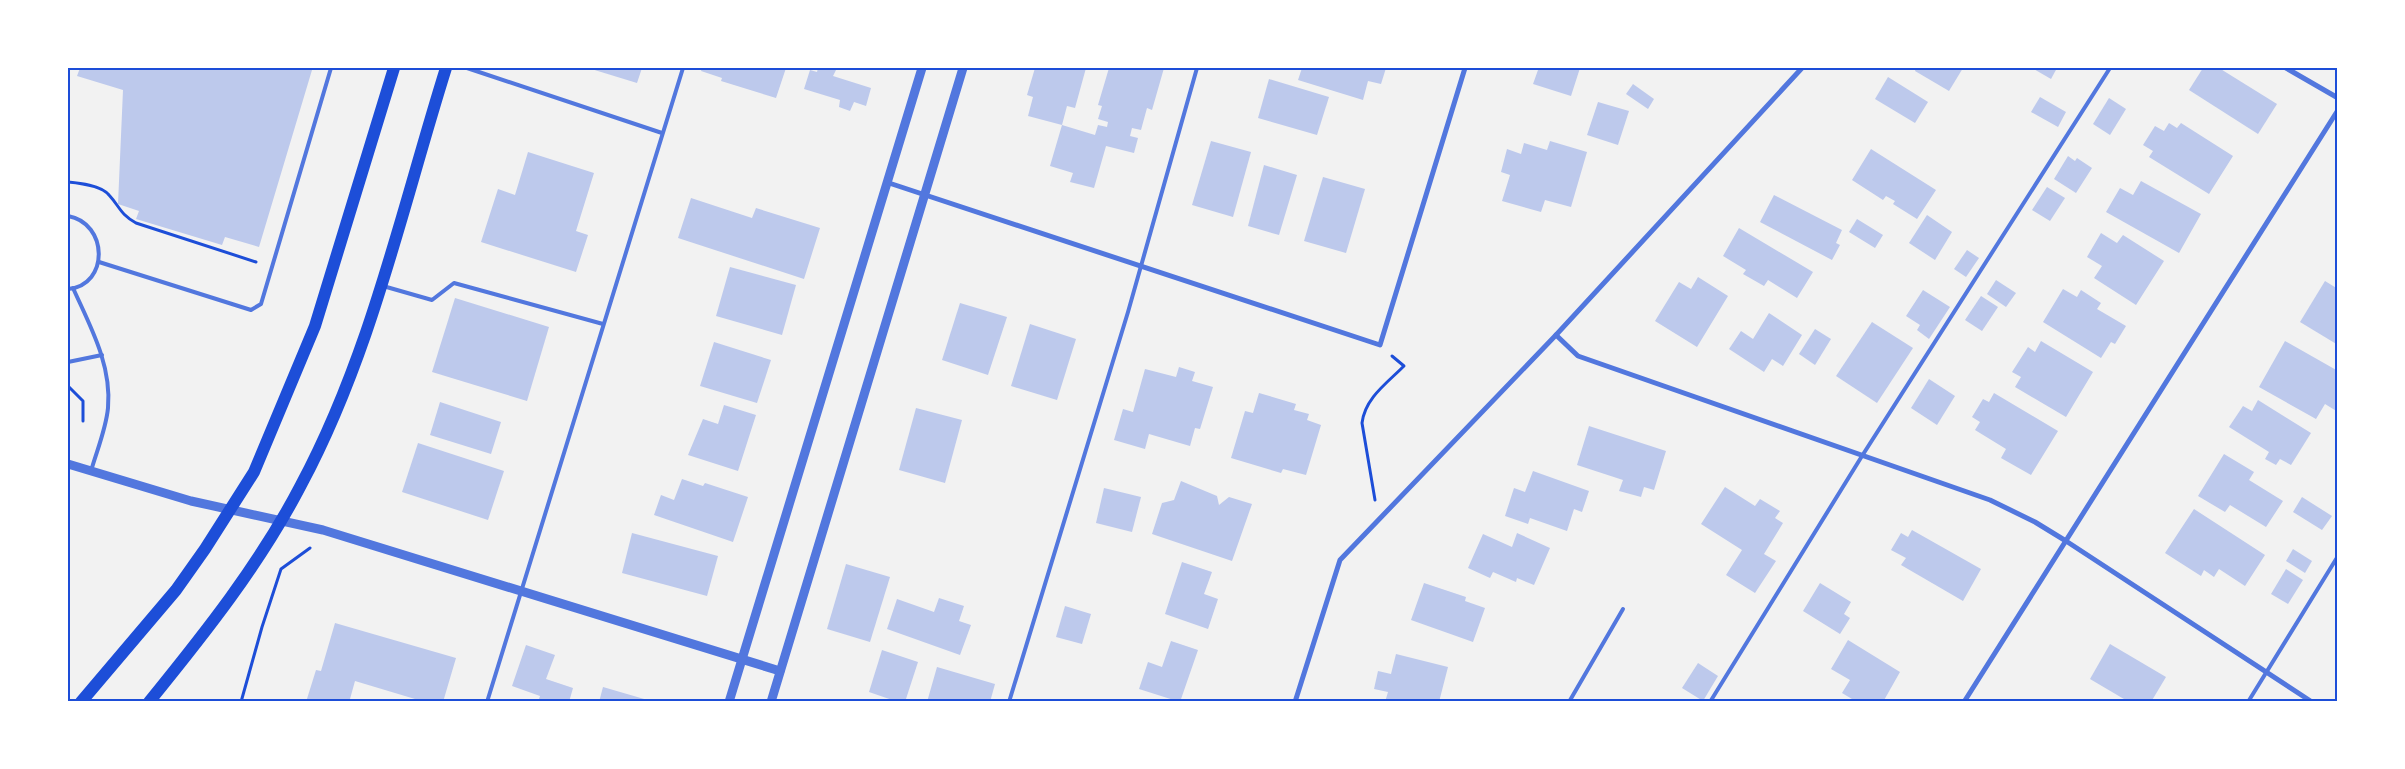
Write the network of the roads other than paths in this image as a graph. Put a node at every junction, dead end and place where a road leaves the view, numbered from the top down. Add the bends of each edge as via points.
1 (331, 68) edge
2 (394, 68) edge
3 (446, 68) edge
4 (467, 68) edge
5 (683, 68) edge
6 (922, 68) edge
7 (963, 68) edge
8 (1197, 68) edge
9 (1465, 68) edge
10 (1802, 68) edge
11 (2110, 68) edge
12 (2286, 68) edge
13 (2338, 98) edge
14 (2338, 110) edge
15 (662, 133) junction
16 (888, 182) junction
17 (924, 194) junction
18 (68, 216) edge
19 (99, 262) junction
20 (1141, 264) junction
21 (381, 285) junction
22 (73, 288) junction
23 (68, 289) edge
24 (602, 324) junction
25 (1556, 335) junction
26 (102, 356) junction
27 (68, 362) edge
28 (1862, 456) junction
29 (68, 464) edge
30 (91, 471) junction
31 (231, 509) junction
32 (283, 520) junction
33 (2066, 541) junction
34 (2338, 556) edge
35 (522, 590) junction
36 (1623, 609) dead end
37 (742, 659) junction
38 (780, 671) junction
39 (2266, 673) junction
40 (81, 702) edge
41 (149, 702) edge
42 (487, 702) edge
43 (729, 702) edge
44 (771, 702) edge
45 (1009, 702) edge
46 (1296, 702) edge
47 (1569, 702) edge
48 (1710, 702) edge
49 (1964, 702) edge
50 (2248, 702) edge
51 (2312, 702) edge

1 - 19 lane via 261,304 250,310
2 - 31 main road via 312,334 254,472
3 - 21 main road
4 - 15 lane
5 - 15 lane
6 - 16 street
7 - 17 street
8 - 20 lane
9 - 20 street via 1380,345
10 - 25 street
11 - 28 lane
12 - 13 street
14 - 33 street
15 - 24 lane
16 - 17 street
16 - 37 street
17 - 20 street
17 - 38 street
18 - 19 lane via 81,220 96,236
19 - 22 lane via 91,276
20 - 45 lane
21 - 24 lane via 432,300 454,283
21 - 32 main road via 343,394
22 - 23 lane
22 - 26 lane
24 - 35 lane
25 - 28 street via 1578,356
25 - 46 street via 1340,560
26 - 27 lane
26 - 30 lane via 108,383 108,408
28 - 33 street via 1990,500
28 - 48 lane
29 - 30 street
30 - 31 street
31 - 32 street
31 - 40 main road via 176,590
32 - 35 street
32 - 41 main road via 221,611
33 - 39 street
33 - 49 street
34 - 39 lane
35 - 37 street
35 - 42 lane
36 - 47 lane
37 - 38 street
37 - 43 street
38 - 44 street
39 - 50 lane
39 - 51 street

